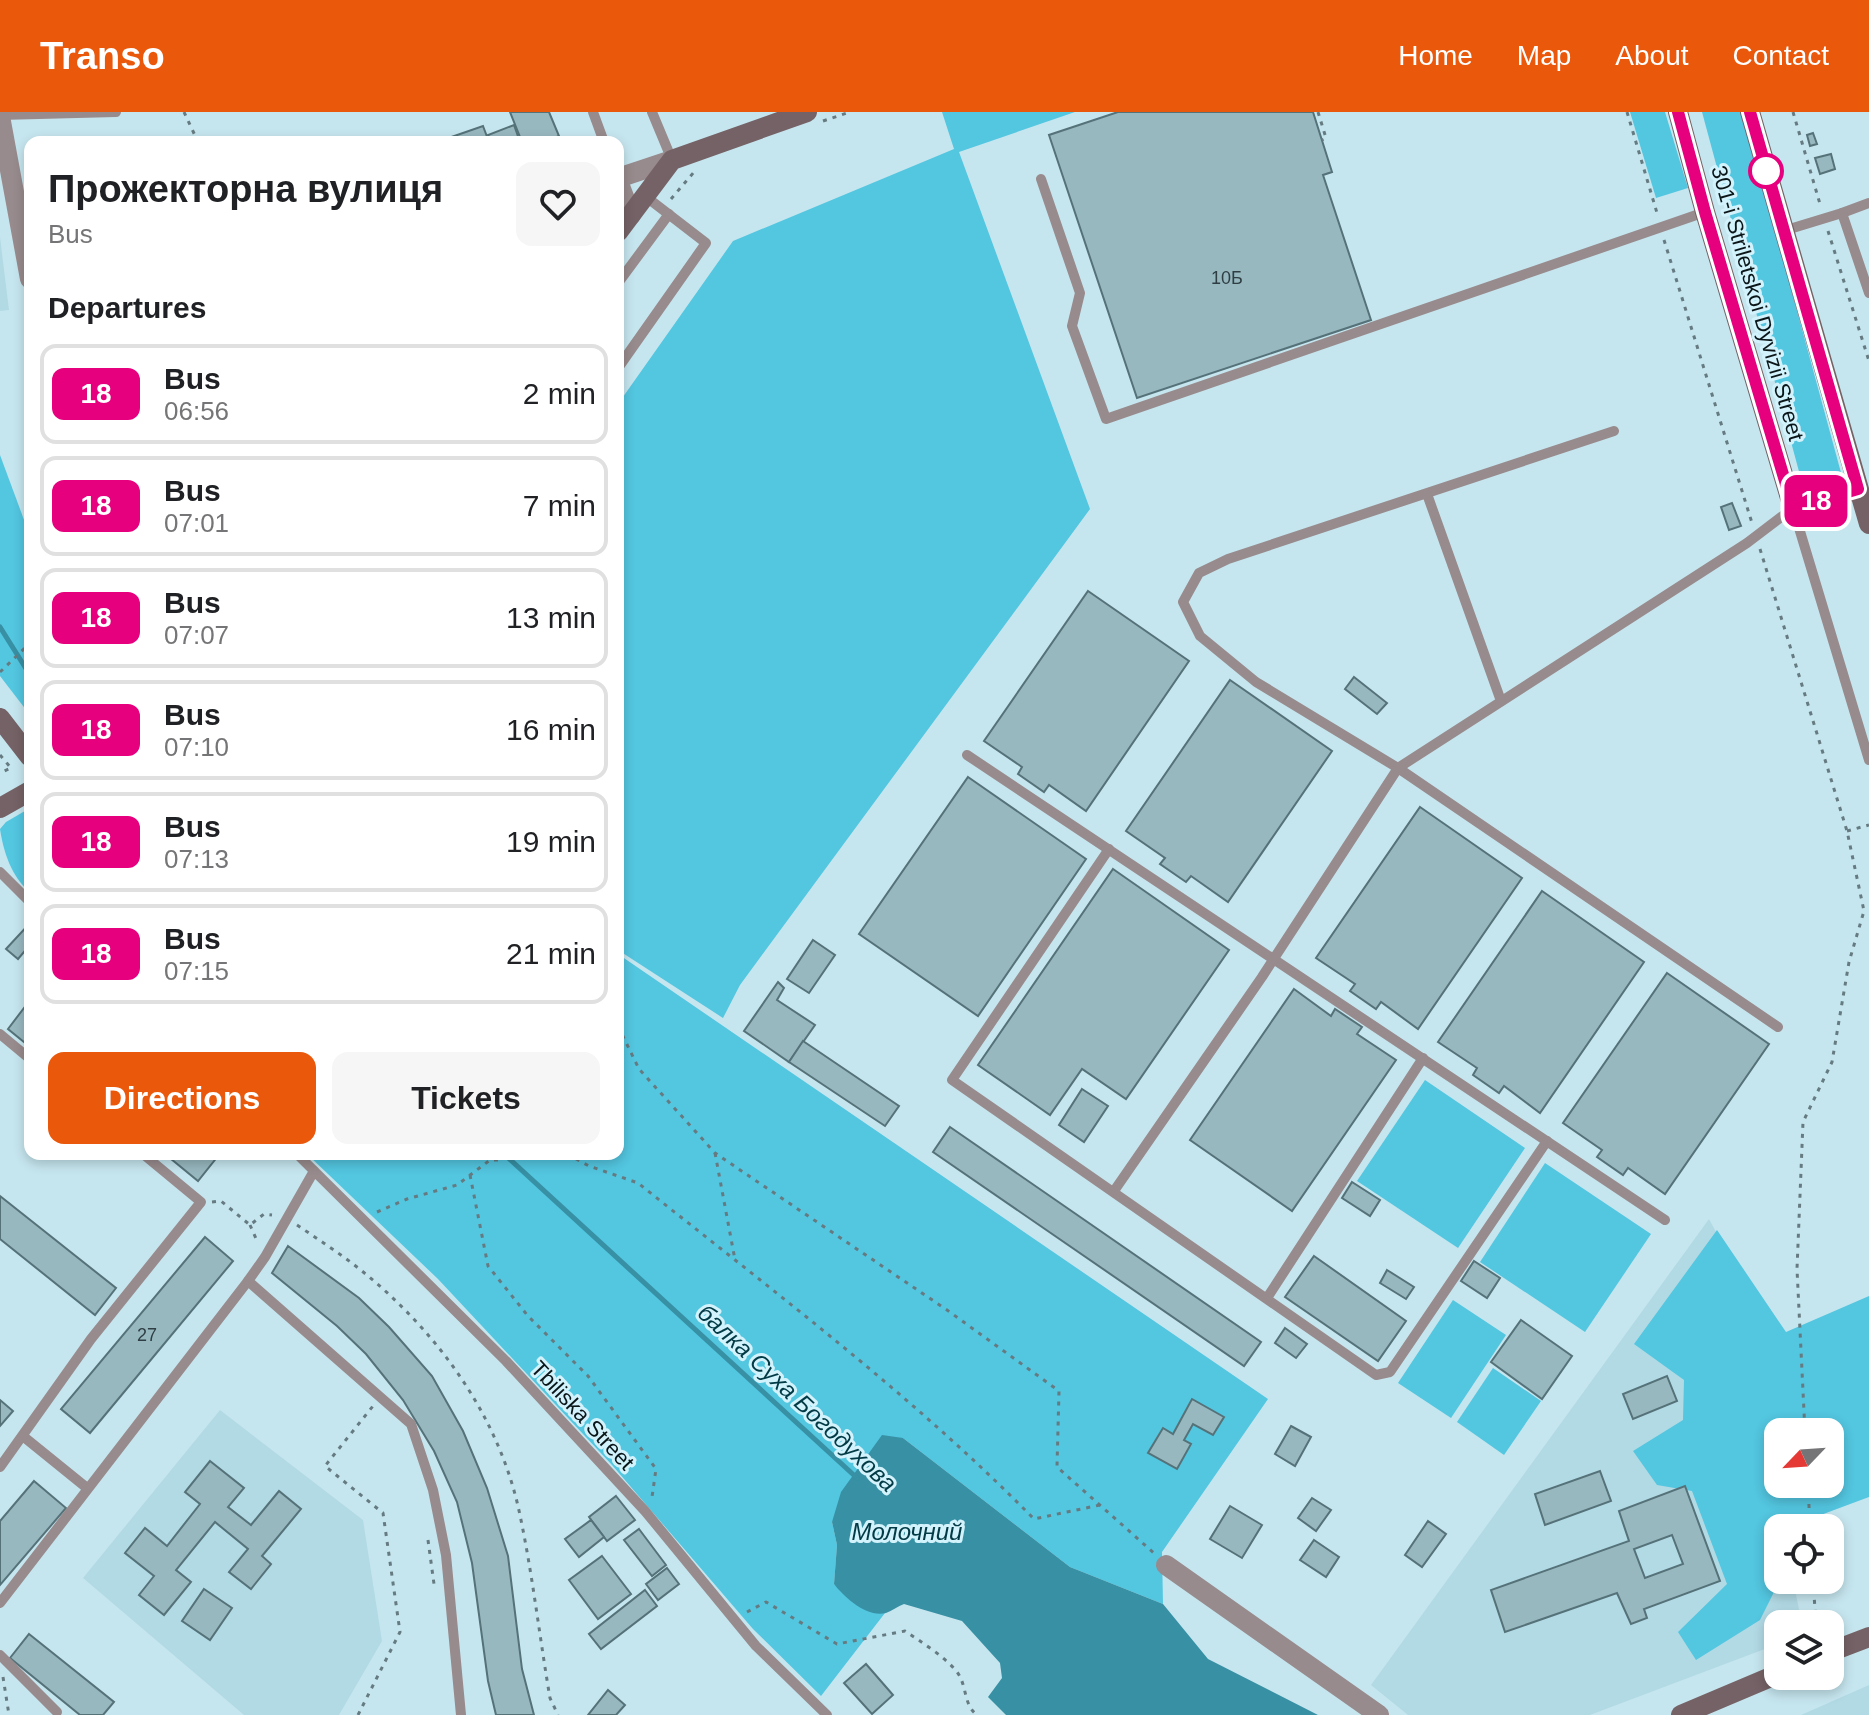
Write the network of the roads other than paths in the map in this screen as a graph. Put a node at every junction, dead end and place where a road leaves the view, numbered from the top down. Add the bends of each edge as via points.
1 (116, 112) edge
2 (593, 112) edge
3 (652, 112) edge
4 (807, 112) edge
5 (1678, 112) edge
6 (1750, 112) edge
7 (0, 116) edge
8 (602, 136) edge
9 (672, 160) junction
10 (624, 177) edge
11 (1041, 179) dead end
12 (20, 187) edge
13 (645, 196) junction
14 (1869, 203) edge
15 (1705, 212) junction
16 (1842, 213) junction
17 (669, 214) junction
18 (624, 223) edge
19 (24, 224) edge
20 (1783, 231) junction
21 (624, 275) edge
22 (1869, 293) edge
23 (624, 359) edge
24 (1614, 431) dead end
25 (1858, 489) junction
26 (1427, 494) junction
27 (1793, 508) junction
28 (1869, 524) edge
29 (1501, 701) junction
30 (0, 718) edge
31 (24, 749) edge
32 (967, 755) dead end
33 (1869, 760) edge
34 (1398, 768) junction
35 (24, 794) edge
36 (0, 808) edge
37 (1109, 849) junction
38 (0, 872) edge
39 (24, 896) edge
40 (1274, 959) junction
41 (1778, 1027) dead end
42 (0, 1034) edge
43 (24, 1054) edge
44 (1423, 1058) junction
45 (1547, 1141) junction
46 (150, 1160) edge
47 (303, 1160) edge
48 (314, 1171) junction
49 (1114, 1191) junction
50 (1665, 1220) dead end
51 (248, 1281) junction
52 (1267, 1298) junction
53 (24, 1437) junction
54 (4, 1454) edge
55 (0, 1467) edge
56 (87, 1488) junction
57 (1166, 1565) road end
58 (0, 1603) edge
59 (1869, 1637) edge
60 (1844, 1647) edge
61 (0, 1655) edge
62 (1764, 1680) edge
63 (57, 1712) dead end
64 (461, 1715) edge
65 (827, 1715) edge
66 (1379, 1715) edge
67 (1681, 1715) edge

1 - 7 lane
2 - 8 lane
3 - 9 lane
4 - 9 street
5 - 15 street, 301-i Striletskoi Dyvizii Street
6 - 20 street, 301-i Striletskoi Dyvizii Street
7 - 12 street
9 - 10 street
9 - 13 street
11 - 15 lane via 1080,293 1072,326 1106,419
12 - 19 street
13 - 17 lane
13 - 18 street
14 - 16 lane
15 - 27 street, 301-i Striletskoi Dyvizii Street
16 - 20 lane
16 - 22 lane
17 - 21 lane
17 - 23 lane via 706,243
20 - 25 street, 301-i Striletskoi Dyvizii Street
24 - 26 lane
25 - 27 street
25 - 28 street, 301-i Striletskoi Dyvizii Street
26 - 29 lane
26 - 34 lane via 1228,559 1199,573 1183,602 1200,636 1256,682
27 - 29 lane
27 - 33 lane
29 - 34 lane
30 - 31 street
32 - 37 lane
34 - 40 lane
34 - 41 lane
35 - 36 street
37 - 40 lane
37 - 49 lane via 952,1080
38 - 39 lane
40 - 44 lane
40 - 49 lane
42 - 43 lane
44 - 45 lane
44 - 52 lane
45 - 50 lane
45 - 52 lane via 1390,1372 1376,1375
46 - 53 lane via 201,1202 91,1339
47 - 48 lane, Tbiliska Street
48 - 51 lane
48 - 65 lane, Tbiliska Street via 506,1361 649,1517 756,1646
49 - 52 lane
51 - 56 lane
51 - 64 lane via 411,1424 433,1490 446,1555
53 - 54 lane
53 - 56 lane
54 - 55 lane
56 - 58 lane
57 - 66 street
59 - 60 street
61 - 63 lane
62 - 67 street

